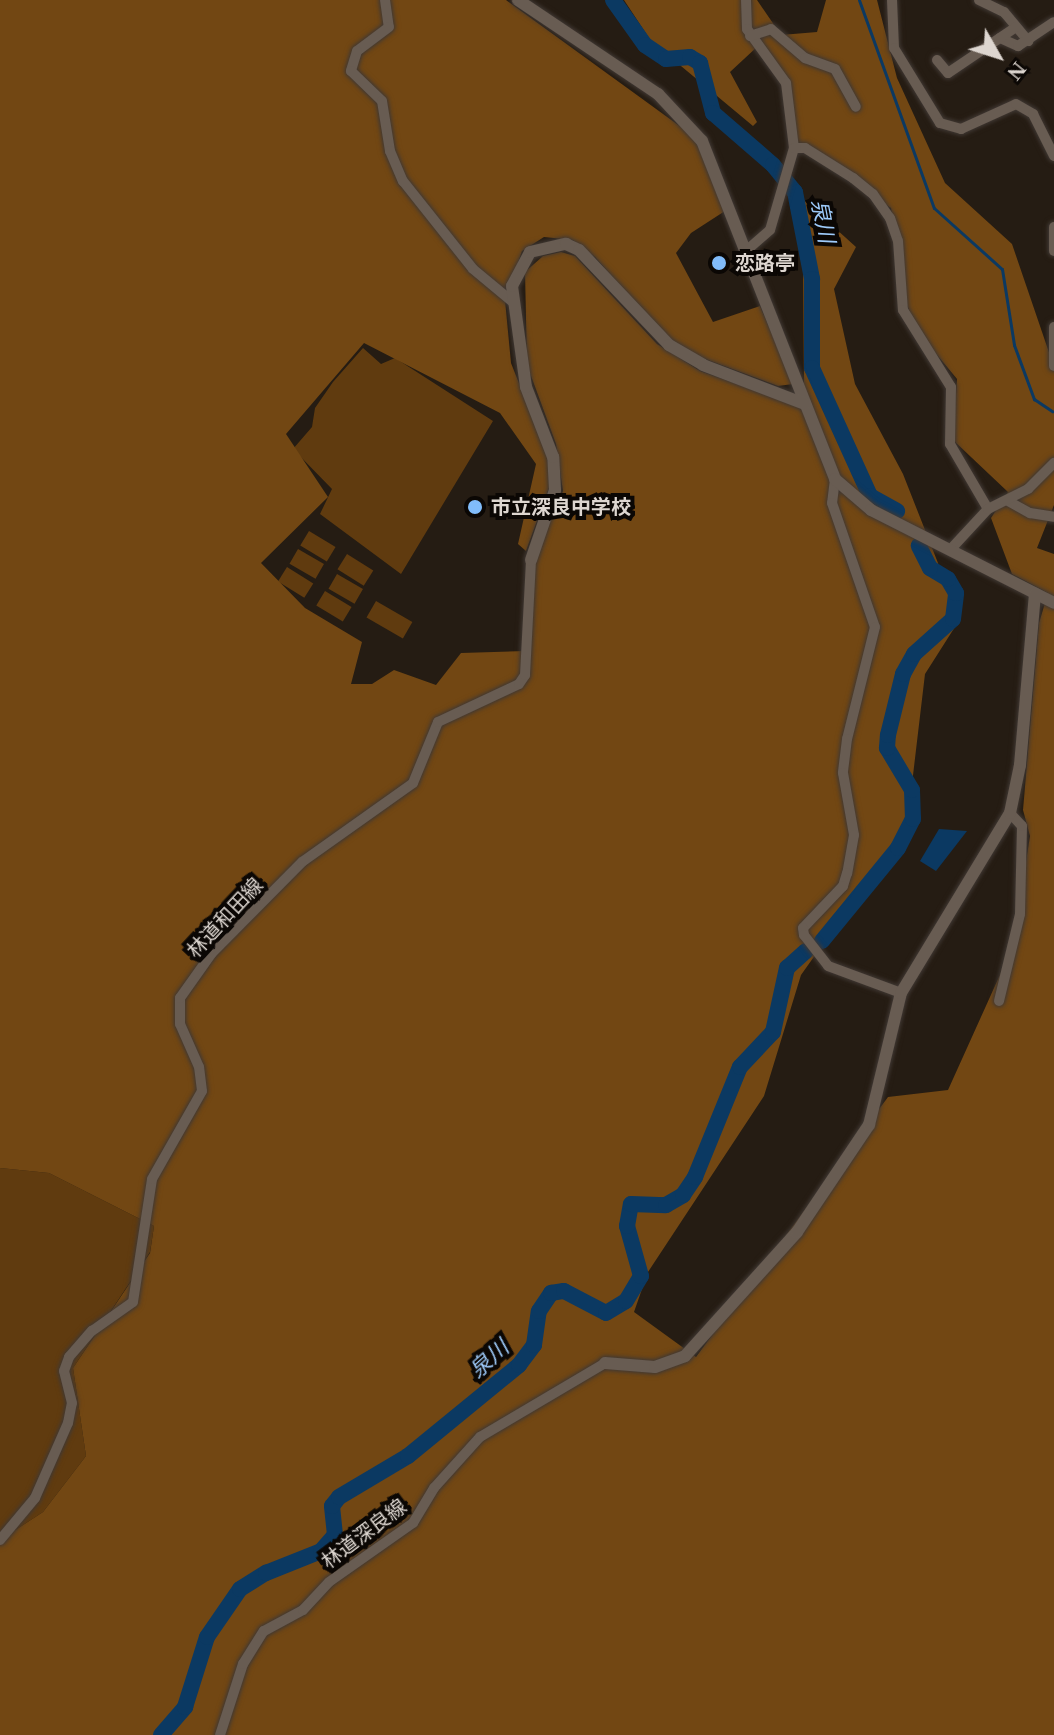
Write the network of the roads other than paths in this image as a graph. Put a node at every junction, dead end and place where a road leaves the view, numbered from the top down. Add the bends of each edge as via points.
1 (385, 0) edge
2 (518, 0) edge
3 (746, 0) edge
4 (892, 0) edge
5 (979, 0) edge
6 (1054, 22) edge
7 (1016, 27) junction
8 (750, 36) junction
9 (1000, 38) junction
10 (1028, 41) junction
11 (937, 60) dead end
12 (856, 107) dead end
13 (794, 148) junction
14 (1054, 156) edge
15 (1054, 227) edge
16 (748, 249) junction
17 (1054, 251) edge
18 (514, 303) junction
19 (1054, 327) edge
20 (1054, 366) edge
21 (805, 404) junction
22 (1054, 463) edge
23 (835, 479) junction
24 (1008, 501) junction
25 (988, 509) junction
26 (1054, 517) edge
27 (950, 550) junction
28 (531, 560) joint
29 (1035, 594) junction
30 (1054, 603) edge
31 (1010, 813) junction
32 (901, 993) junction
33 (999, 1001) dead end
34 (605, 1363) joint
35 (0, 1540) edge
36 (220, 1735) edge

1 - 18 street via 389,27 357,51 351,71 382,101 390,151 403,181 473,269
2 - 16 street via 658,94 685,119 717,168
3 - 8 street
4 - 14 street via 894,48 940,123 961,129 1016,104 1033,114
5 - 7 street via 1004,12
6 - 10 street
7 - 9 street
7 - 10 street
8 - 12 street via 771,29 805,58 835,69
8 - 13 street via 786,83
9 - 10 street via 1018,46
9 - 11 street via 948,73
13 - 16 street via 770,230
13 - 25 street via 805,148 853,178 890,218 898,241 903,310 951,387 950,444
15 - 17 street
16 - 21 street
18 - 21 street via 512,286 530,252 566,244 579,250 669,345 703,365
18 - 28 street via 526,387 553,457 555,490
19 - 20 street
21 - 23 street
22 - 24 street
23 - 27 street via 871,510
23 - 32 street via 832,503 875,627 845,762 854,835 847,873 843,886 803,928 838,972
24 - 25 street
24 - 26 street via 1030,513
25 - 27 street
27 - 29 street
28 - 35 street, 林道和田線 via 525,675 519,684 438,722 413,783 302,862 212,953 180,998 180,1024 199,1067 202,1091 152,1179 133,1302 92,1331 69,1357 64,1371 72,1403 68,1423 35,1498
29 - 30 street
29 - 31 street via 1020,765
31 - 32 street
31 - 33 street via 1022,826 1020,914
32 - 34 street via 869,1125 797,1232 677,1362 655,1367
34 - 36 street, 林道深良線 via 480,1437 434,1488 413,1523 329,1582 303,1610 264,1631 243,1664

